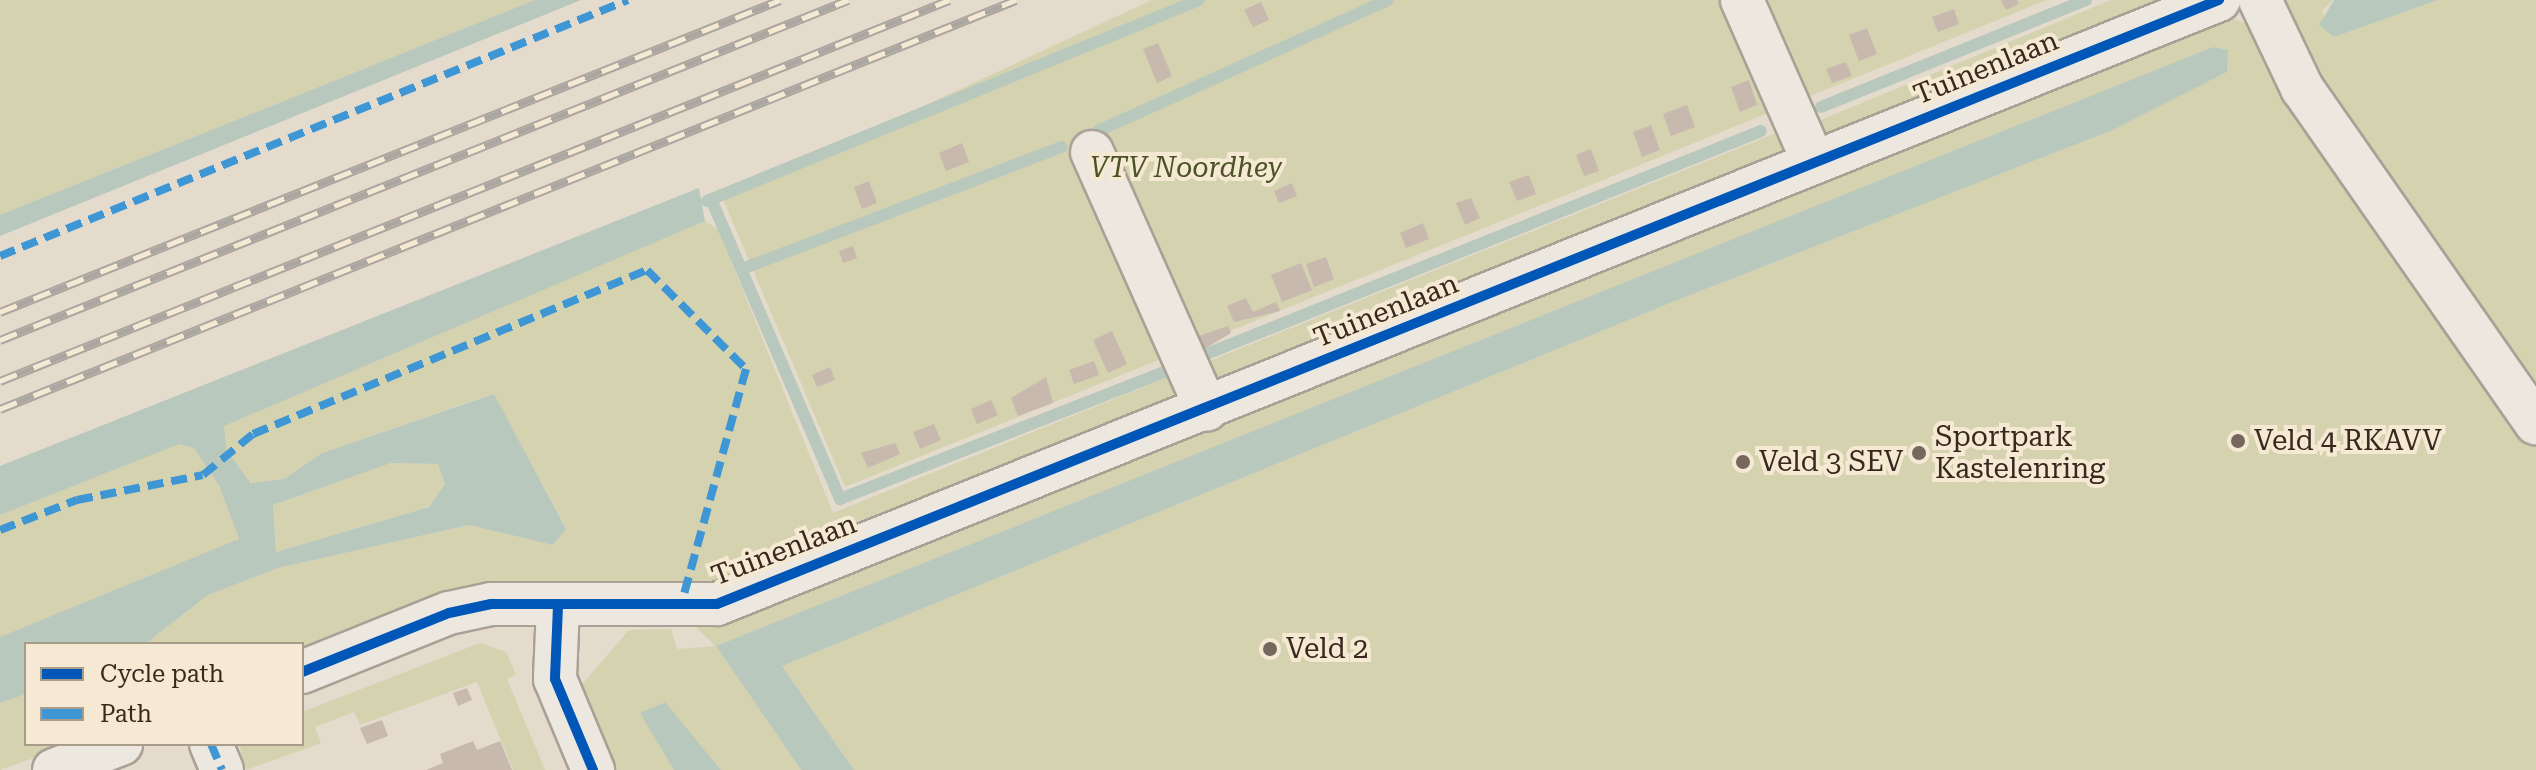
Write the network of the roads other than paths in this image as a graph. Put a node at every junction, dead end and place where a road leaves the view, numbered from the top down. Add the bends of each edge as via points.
1 (1742, 0) edge
2 (2219, 0) edge
3 (2260, 0) edge
4 (1092, 152) dead end
5 (1814, 163) junction
6 (1207, 410) junction
7 (2536, 423) edge
8 (558, 606) junction
9 (304, 671) edge
10 (116, 746) edge
11 (212, 746) edge
12 (54, 770) edge
13 (222, 770) edge
14 (593, 770) edge

1 - 5 street
2 - 5 street, Tuinenlaan
3 - 7 street via 2302,88
4 - 6 street
5 - 6 street, Tuinenlaan
6 - 8 street, Tuinenlaan via 717,604
8 - 9 street, Tuinenlaan via 491,604 449,613
8 - 14 street via 555,679
10 - 12 street
11 - 13 street

